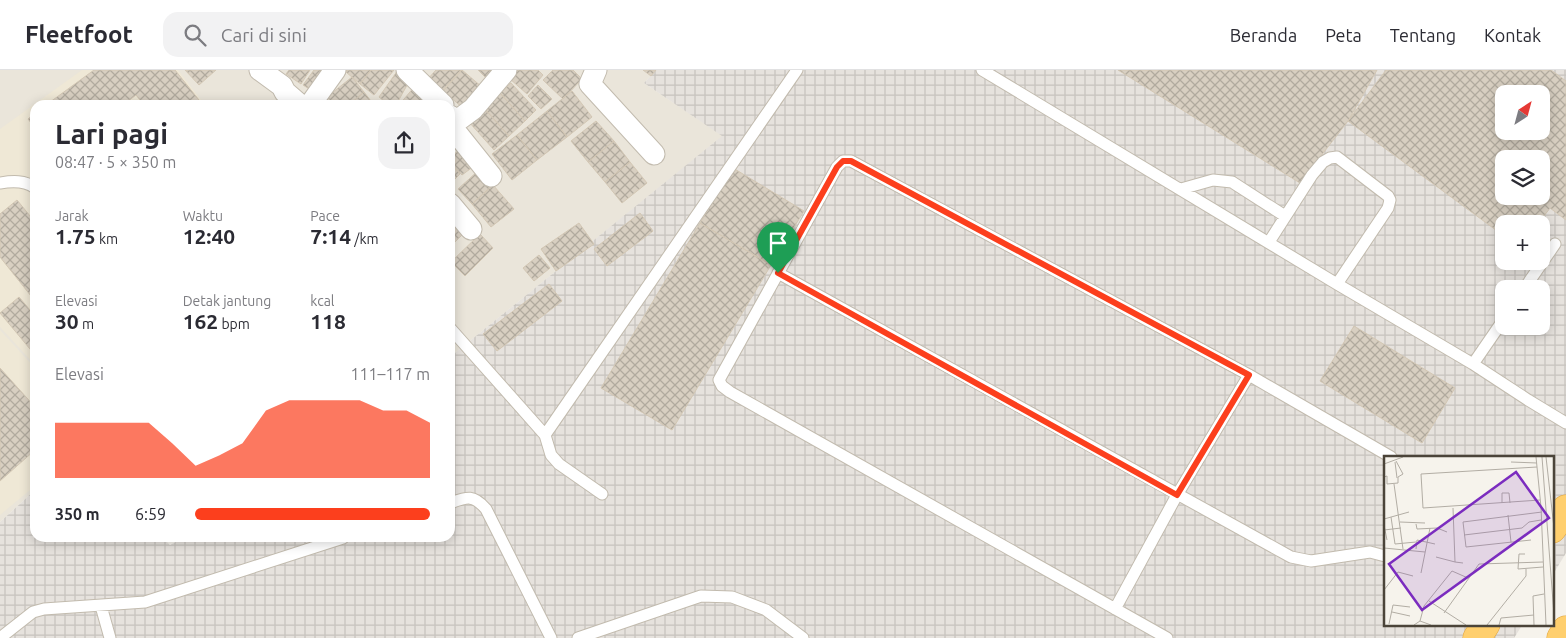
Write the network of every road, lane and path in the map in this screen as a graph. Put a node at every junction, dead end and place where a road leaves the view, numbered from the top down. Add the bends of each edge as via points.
1 (260, 70) edge
2 (336, 70) edge
3 (408, 70) edge
4 (506, 70) edge
5 (596, 70) edge
6 (797, 70) edge
7 (982, 70) edge
8 (295, 100) edge
9 (314, 100) edge
10 (438, 100) edge
11 (455, 120) edge
12 (455, 129) edge
13 (654, 154) dead end
14 (491, 176) dead end
15 (0, 183) edge
16 (30, 184) edge
17 (1182, 189) junction
18 (455, 210) edge
19 (1285, 216) junction
20 (471, 229) dead end
21 (1269, 242) junction
22 (1555, 244) dead end
23 (778, 273) junction
24 (1530, 280) edge
25 (1337, 284) junction
26 (1495, 332) edge
27 (455, 334) edge
28 (1473, 364) junction
29 (1249, 375) junction
30 (1566, 422) edge
31 (545, 435) junction
32 (1389, 456) edge
33 (602, 494) dead end
34 (1177, 495) junction
35 (455, 501) edge
36 (1566, 509) edge
37 (1554, 525) edge
38 (331, 542) edge
39 (1384, 556) edge
40 (101, 606) junction
41 (1115, 609) junction
42 (1485, 626) edge
43 (1566, 630) edge
44 (0, 638) edge
45 (110, 638) edge
46 (551, 638) edge
47 (578, 638) edge
48 (803, 638) edge
49 (1166, 638) edge
50 (1477, 638) edge
51 (1561, 638) edge

1 - 8 street via 278,82
2 - 9 street
3 - 10 street
4 - 11 street via 474,109
5 - 13 street via 590,84
6 - 31 lane
7 - 17 lane
12 - 14 street
15 - 16 lane
17 - 19 lane via 1213,180 1232,182
17 - 21 lane
18 - 20 street
19 - 21 lane
19 - 25 lane via 1322,162 1330,158 1337,157 1388,196 1388,208
21 - 25 lane
22 - 24 lane
23 - 29 lane via 837,167 843,161 851,161
23 - 34 lane
23 - 41 lane via 720,380 722,386
25 - 28 lane
26 - 28 lane
27 - 31 lane
28 - 30 lane
29 - 32 lane
29 - 34 lane
31 - 33 lane via 551,455
34 - 39 lane via 1291,557 1311,561 1370,552
34 - 41 lane
35 - 46 lane via 478,499 486,509
36 - 37 highway
38 - 40 lane via 145,602
40 - 44 lane via 36,611
40 - 45 lane
41 - 49 lane
42 - 50 highway
43 - 51 highway
47 - 48 lane via 701,596 732,597 766,610

